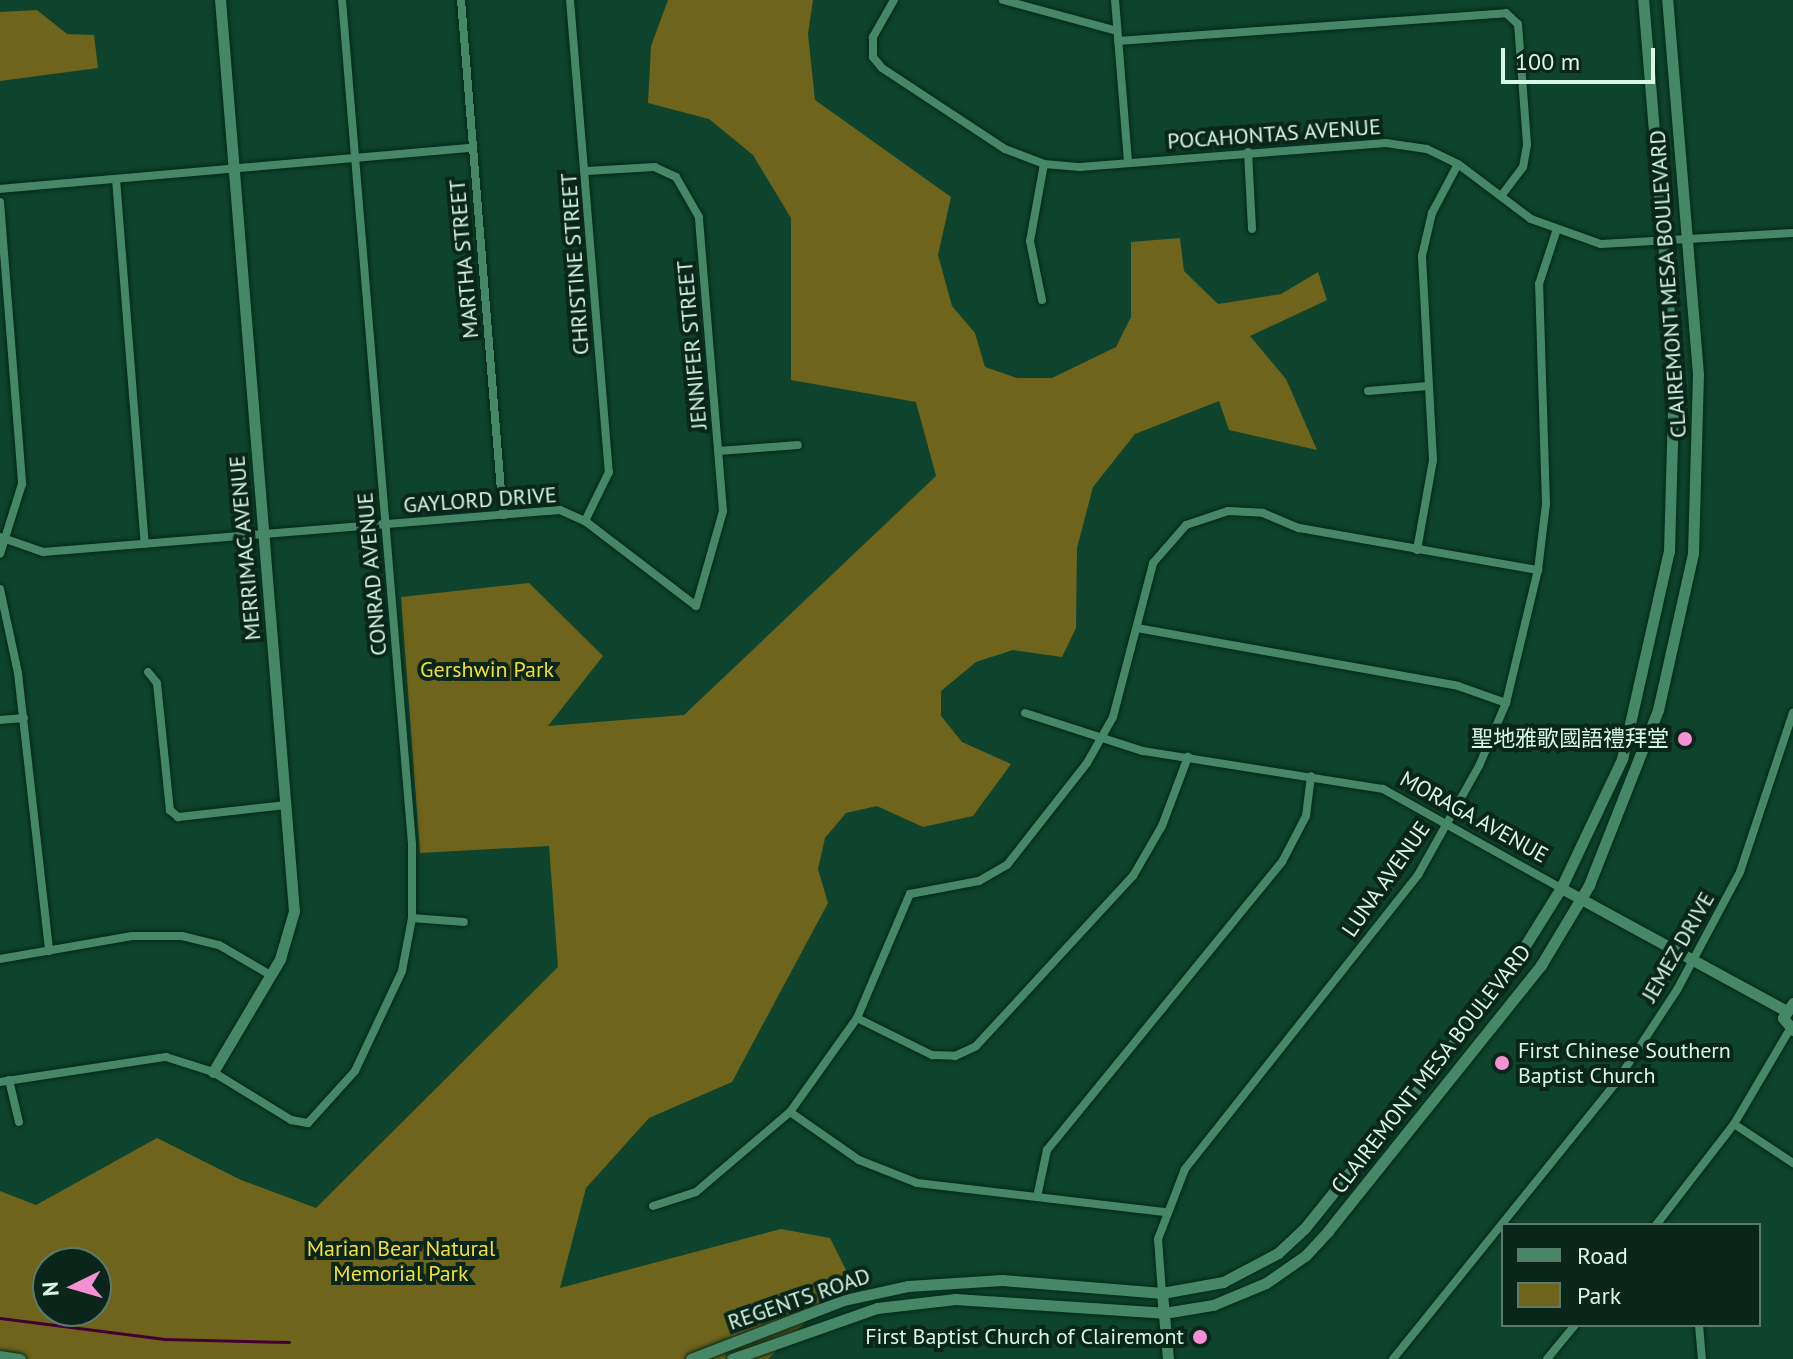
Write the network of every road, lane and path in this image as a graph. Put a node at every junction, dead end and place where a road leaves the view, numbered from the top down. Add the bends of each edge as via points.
1 (220, 0) edge
2 (342, 0) edge
3 (461, 0) edge
4 (570, 0) edge
5 (894, 0) edge
6 (1003, 0) edge
7 (1115, 0) edge
8 (1643, 0) edge
9 (1667, 0) edge
10 (1117, 36) junction
11 (473, 148) junction
12 (1248, 152) junction
13 (356, 158) junction
14 (1128, 162) junction
15 (1044, 164) junction
16 (1458, 164) junction
17 (234, 169) junction
18 (586, 171) junction
19 (116, 179) junction
20 (0, 189) edge
21 (1502, 195) junction
22 (0, 202) edge
23 (1252, 229) dead end
24 (1556, 232) junction
25 (1793, 233) edge
26 (1687, 242) junction
27 (1663, 244) junction
28 (1042, 300) dead end
29 (1428, 386) junction
30 (1368, 391) dead end
31 (798, 445) dead end
32 (719, 451) junction
33 (503, 515) junction
34 (585, 521) junction
35 (386, 525) junction
36 (264, 535) junction
37 (2, 539) edge
38 (145, 544) junction
39 (1417, 550) junction
40 (0, 554) edge
41 (1538, 570) junction
42 (0, 589) edge
43 (696, 606) joint
44 (1137, 628) junction
45 (148, 672) dead end
46 (1506, 703) junction
47 (1025, 713) dead end
48 (1793, 713) edge
49 (24, 718) junction
50 (0, 720) edge
51 (1101, 738) junction
52 (1188, 757) junction
53 (1311, 776) junction
54 (286, 805) junction
55 (1450, 822) junction
56 (1561, 888) junction
57 (1582, 899) junction
58 (412, 918) junction
59 (464, 922) dead end
60 (49, 951) junction
61 (0, 959) edge
62 (1694, 960) junction
63 (272, 976) junction
64 (1789, 1006) edge
65 (857, 1018) junction
66 (1792, 1030) edge
67 (213, 1072) junction
68 (5, 1081) edge
69 (790, 1112) junction
70 (19, 1122) dead end
71 (1734, 1124) junction
72 (1793, 1163) edge
73 (1037, 1197) junction
74 (653, 1206) dead end
75 (1164, 1212) junction
76 (1664, 1215) junction
77 (1503, 1223) edge
78 (1658, 1223) edge
79 (1670, 1223) edge
80 (1501, 1225) edge
81 (1162, 1293) junction
82 (1164, 1313) junction
83 (1573, 1327) edge
84 (1699, 1327) edge
85 (0, 1356) edge
86 (20, 1359) edge
87 (691, 1359) edge
88 (732, 1359) edge
89 (1168, 1359) edge
90 (1393, 1359) edge
91 (1547, 1359) edge
92 (1702, 1359) edge

1 - 17 main road, MERRIMAC AVENUE
2 - 13 street, CONRAD AVENUE
3 - 11 street, MARTHA STREET
4 - 18 street, CHRISTINE STREET
5 - 15 street, POCAHONTAS AVENUE via 873,37 873,57 882,68 1005,149
6 - 10 street
7 - 10 street
8 - 27 main road, CLAIREMONT MESA BOULEVARD
9 - 26 main road, CLAIREMONT MESA BOULEVARD
10 - 14 street
10 - 21 street via 1497,12 1518,24 1526,159
11 - 13 street
11 - 33 street, MARTHA STREET
12 - 14 street, POCAHONTAS AVENUE
12 - 16 street, POCAHONTAS AVENUE via 1386,143 1427,149
12 - 23 street
13 - 17 street
13 - 35 street, CONRAD AVENUE
14 - 15 street, POCAHONTAS AVENUE
15 - 28 street via 1030,241
16 - 21 street, POCAHONTAS AVENUE
16 - 29 street via 1432,213 1422,256
17 - 19 street
17 - 36 main road, MERRIMAC AVENUE
18 - 32 street, JENNIFER STREET via 655,167 676,177 693,198
18 - 34 street, CHRISTINE STREET via 609,472
19 - 20 street
19 - 38 street
21 - 24 street, POCAHONTAS AVENUE
22 - 37 street via 22,484
24 - 27 street, POCAHONTAS AVENUE via 1619,247
24 - 41 street, LUNA AVENUE via 1539,284 1549,443
25 - 26 street, POCAHONTAS AVENUE
26 - 27 street, POCAHONTAS AVENUE
26 - 57 main road, CLAIREMONT MESA BOULEVARD via 1700,436 1686,596 1658,710
27 - 56 main road, CLAIREMONT MESA BOULEVARD via 1676,435 1663,592 1622,759
29 - 30 street
29 - 39 street via 1433,460
31 - 32 street
32 - 43 street, JENNIFER STREET via 723,511
33 - 34 street, GAYLORD DRIVE via 560,510
33 - 35 street, GAYLORD DRIVE
34 - 43 street, GAYLORD DRIVE
35 - 36 street, GAYLORD DRIVE
35 - 58 street, CONRAD AVENUE via 412,844
36 - 38 street, GAYLORD DRIVE
36 - 54 main road, MERRIMAC AVENUE
37 - 38 street, GAYLORD DRIVE via 43,552
37 - 40 street
39 - 41 street
39 - 44 street via 1228,511 1186,525 1173,537 1153,563
41 - 46 street, LUNA AVENUE
42 - 49 street
44 - 46 street via 1458,686
44 - 51 street via 1123,691
45 - 54 street via 157,683 170,810 178,817
46 - 55 street, LUNA AVENUE
47 - 51 street, MORAGA AVENUE
48 - 62 street, JEMEZ DRIVE via 1740,872
49 - 50 street
49 - 60 street
51 - 52 street, MORAGA AVENUE
51 - 65 street via 1007,865 979,881 910,894
52 - 53 street, MORAGA AVENUE
52 - 65 street via 1162,826 1133,876 976,1046 955,1056 932,1055
53 - 55 street, MORAGA AVENUE via 1383,789
53 - 73 street via 1306,816 1282,862 1047,1150
54 - 63 main road, MERRIMAC AVENUE via 294,911
55 - 56 street, MORAGA AVENUE
55 - 75 street, LUNA AVENUE via 1397,906 1185,1169
56 - 57 main road, MORAGA AVENUE
56 - 81 main road, CLAIREMONT MESA BOULEVARD via 1501,984 1304,1229 1278,1253 1223,1282
57 - 62 main road, MORAGA AVENUE
57 - 82 main road, CLAIREMONT MESA BOULEVARD via 1519,997 1306,1255 1266,1283 1213,1305
58 - 59 street
58 - 67 street, CONRAD AVENUE via 402,971 382,1024 355,1071 314,1119 291,1120
60 - 61 street
60 - 63 street via 132,936 182,936 219,945
62 - 64 main road, MORAGA AVENUE
62 - 77 street, JEMEZ DRIVE via 1615,1084
63 - 67 main road, MERRIMAC AVENUE
64 - 66 main road
65 - 69 street
66 - 71 street
67 - 68 street via 166,1057 131,1058
68 - 70 street
69 - 73 street via 859,1160 895,1176
69 - 74 street via 696,1192
71 - 72 street
71 - 76 street
73 - 75 street
75 - 81 street, LUNA AVENUE via 1158,1239
76 - 78 street
76 - 79 street
80 - 90 street, JEMEZ DRIVE
81 - 82 main road, LUNA AVENUE
81 - 87 main road, REGENTS ROAD via 1002,1280 908,1286 844,1300
82 - 88 main road, REGENTS ROAD via 955,1299 877,1308
82 - 89 main road, LUNA AVENUE
83 - 91 street
84 - 92 street
85 - 86 main road

